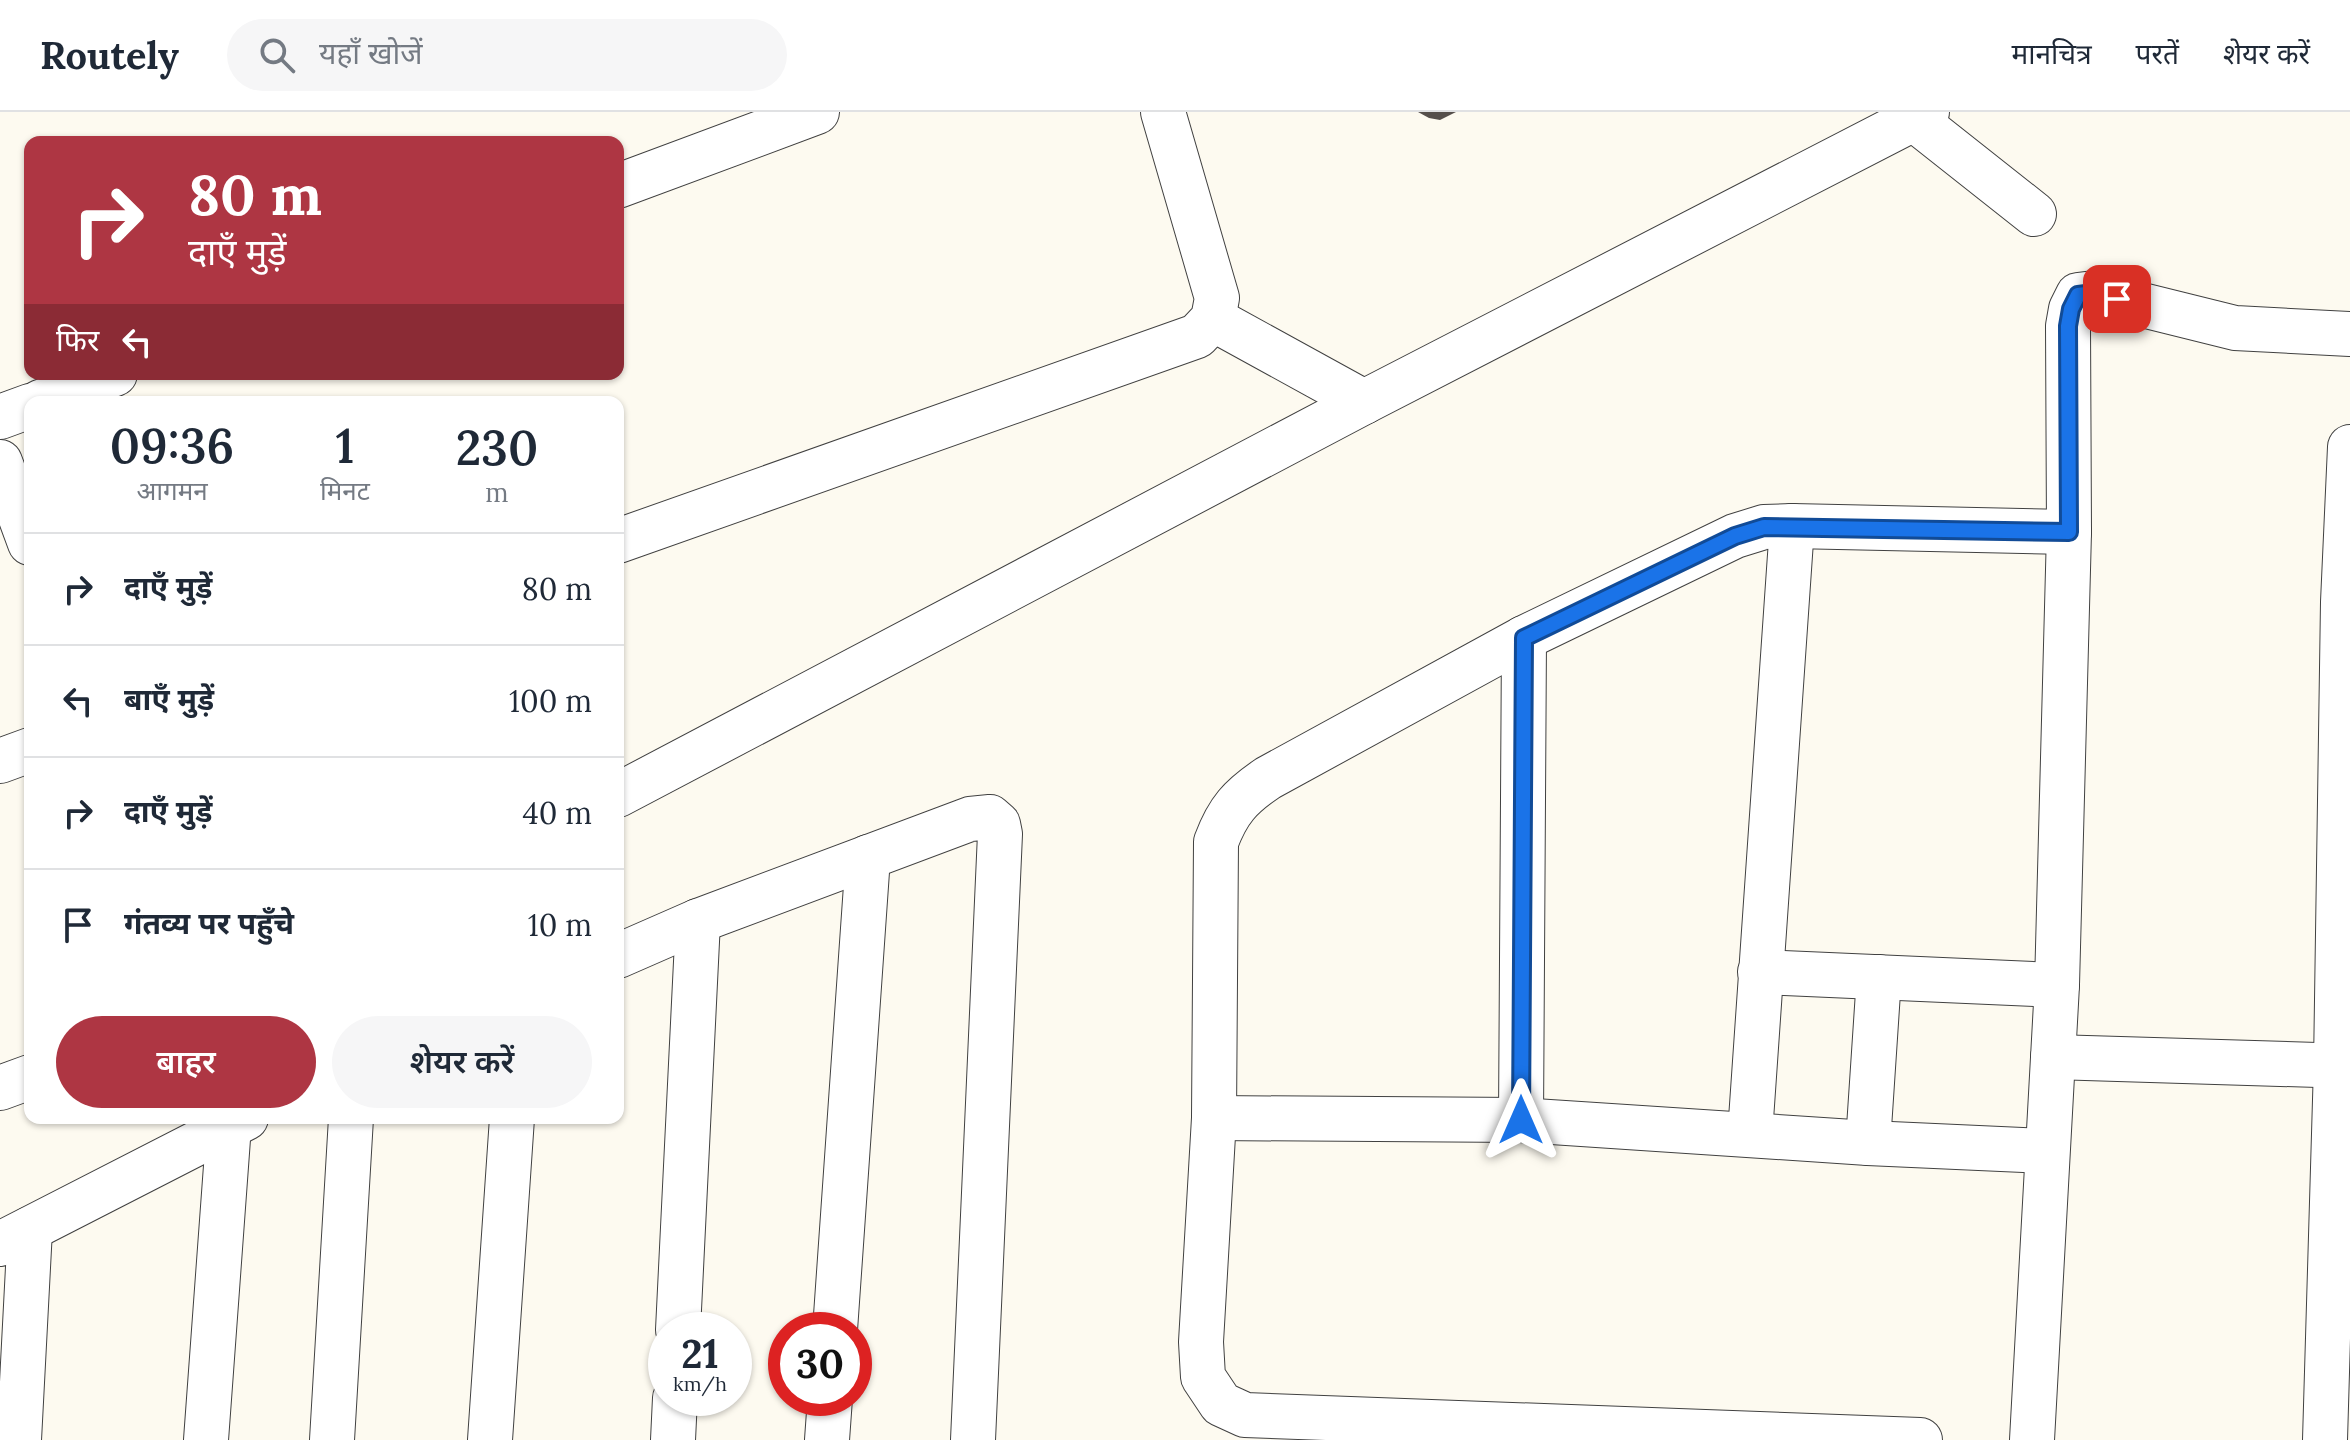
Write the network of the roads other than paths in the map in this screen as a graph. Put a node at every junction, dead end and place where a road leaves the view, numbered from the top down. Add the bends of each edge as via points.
1 (817, 112) edge
2 (1163, 112) edge
3 (1915, 115) edge
4 (624, 184) edge
5 (2034, 214) dead end
6 (1213, 319) junction
7 (2350, 334) edge
8 (99, 380) edge
9 (56, 396) edge
10 (1364, 402) junction
11 (24, 408) edge
12 (0, 417) edge
13 (2350, 447) edge
14 (0, 462) edge
15 (1792, 526) junction
16 (24, 527) edge
17 (2069, 532) junction
18 (624, 539) edge
19 (2346, 602) edge
20 (1524, 638) junction
21 (24, 752) edge
22 (0, 761) edge
23 (624, 792) edge
24 (868, 857) junction
25 (698, 921) junction
26 (624, 953) edge
27 (1760, 972) junction
28 (1879, 977) junction
29 (2057, 985) junction
30 (2053, 1057) junction
31 (2343, 1066) edge
32 (24, 1079) edge
33 (0, 1088) edge
34 (1214, 1118) junction
35 (1521, 1120) junction
36 (234, 1124) edge
37 (238, 1124) edge
38 (351, 1124) edge
39 (512, 1124) edge
40 (1750, 1134) junction
41 (1868, 1143) junction
42 (2046, 1151) junction
43 (15, 1237) edge
44 (679, 1312) edge
45 (836, 1312) edge
46 (674, 1416) edge
47 (829, 1416) edge
48 (19, 1440) edge
49 (206, 1440) edge
50 (332, 1440) edge
51 (490, 1440) edge
52 (673, 1440) edge
53 (827, 1440) edge
54 (973, 1440) edge
55 (1920, 1440) edge
56 (2032, 1440) edge
57 (2325, 1440) edge

1 - 4 street
2 - 6 street via 1217,298
3 - 5 street
3 - 10 street
6 - 10 street
6 - 18 street via 1197,336
7 - 17 street via 2235,328 2094,293 2078,295 2068,326
8 - 9 street
10 - 23 street
11 - 12 street
13 - 19 street
14 - 16 street
15 - 17 street
15 - 20 street via 1735,536
15 - 27 street
17 - 29 street
19 - 31 street
20 - 34 street via 1268,778 1245,793 1226,816 1216,842
20 - 35 street
21 - 22 street
24 - 25 street
24 - 45 street
24 - 54 street via 970,819 990,817 998,824
25 - 26 street
25 - 44 street
27 - 28 street
27 - 40 street
28 - 29 street
28 - 41 street
29 - 30 street
30 - 31 street
30 - 42 street
31 - 57 street
32 - 33 street
34 - 35 street
34 - 55 street via 1203,1377 1221,1404 1245,1415
35 - 40 street
36 - 43 street
37 - 49 street
38 - 50 street
39 - 51 street
40 - 41 street
41 - 42 street
42 - 56 street
43 - 48 street
46 - 52 street
47 - 53 street

